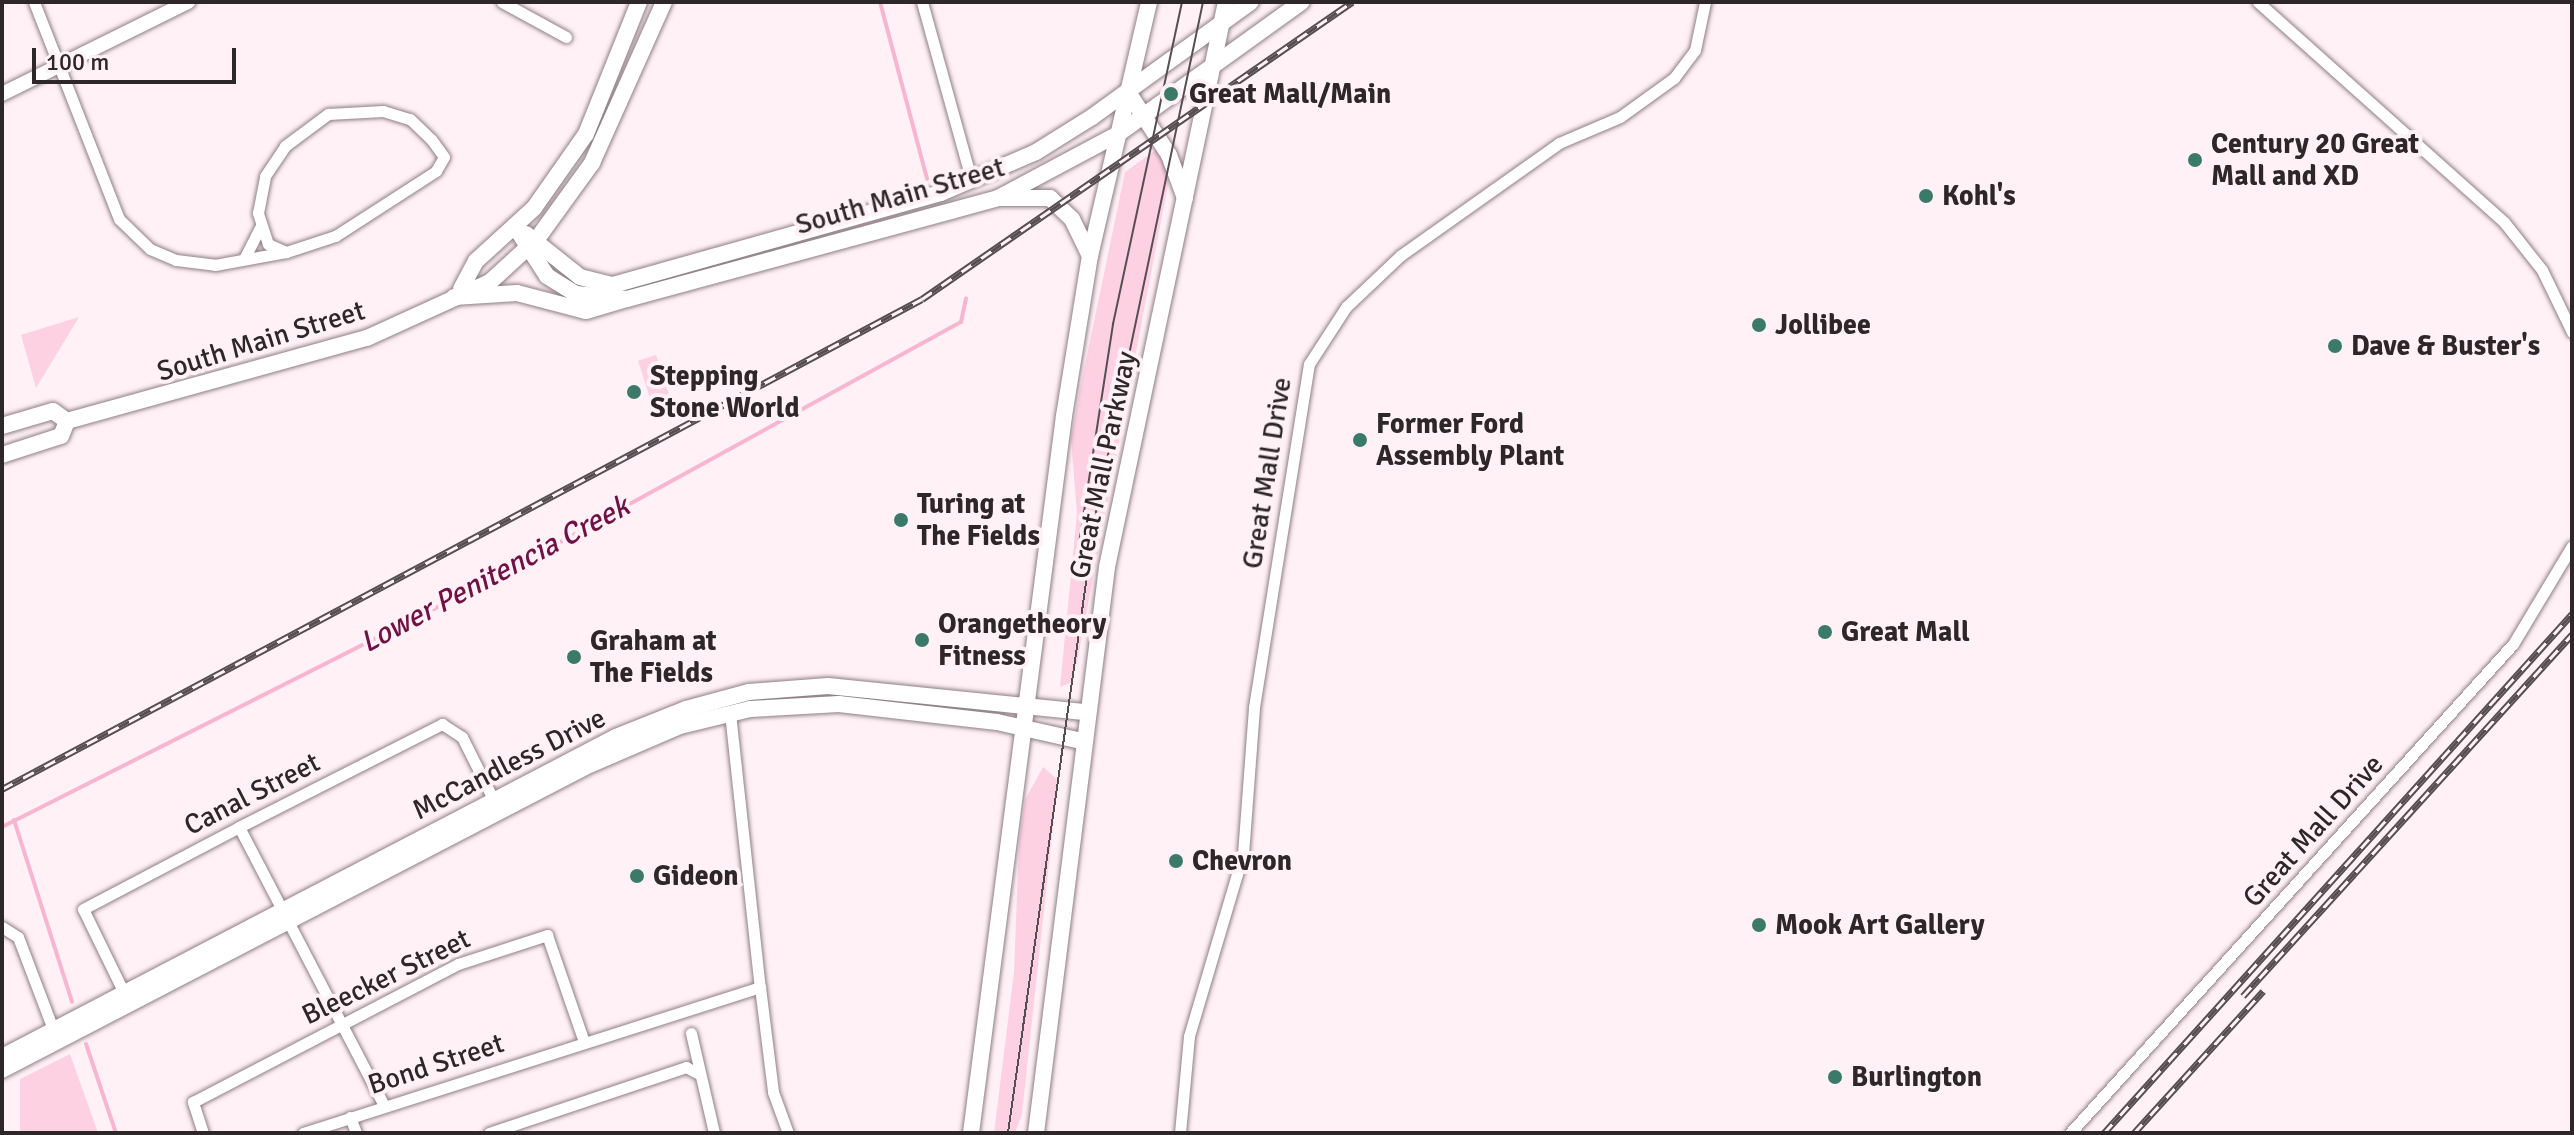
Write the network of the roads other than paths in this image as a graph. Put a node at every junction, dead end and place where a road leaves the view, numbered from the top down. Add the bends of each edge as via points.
1 (34, 2) edge
2 (188, 2) edge
3 (502, 2) edge
4 (639, 2) edge
5 (664, 2) edge
6 (922, 2) edge
7 (1149, 2) edge
8 (1226, 2) edge
9 (1251, 2) edge
10 (1302, 2) edge
11 (1705, 2) edge
12 (2258, 2) edge
13 (1222, 23) junction
14 (631, 26) junction
15 (652, 33) junction
16 (566, 37) dead end
17 (1216, 64) junction
18 (56, 69) junction
19 (1128, 92) junction
20 (2, 94) edge
21 (1144, 116) junction
22 (1118, 134) junction
23 (971, 179) junction
24 (998, 198) junction
25 (1186, 200) junction
26 (817, 227) junction
27 (260, 228) junction
28 (516, 228) junction
29 (537, 239) junction
30 (823, 247) junction
31 (286, 252) junction
32 (525, 252) junction
33 (1090, 256) junction
34 (244, 259) junction
35 (455, 293) junction
36 (627, 299) junction
37 (2572, 332) edge
38 (67, 421) junction
39 (2, 426) edge
40 (2, 455) edge
41 (2572, 546) edge
42 (1027, 707) junction
43 (1084, 712) junction
44 (730, 713) junction
45 (1024, 728) junction
46 (1081, 741) junction
47 (494, 801) junction
48 (239, 827) junction
49 (285, 916) junction
50 (2, 927) edge
51 (760, 987) junction
52 (124, 993) junction
53 (342, 1024) junction
54 (691, 1033) dead end
55 (56, 1036) junction
56 (584, 1042) junction
57 (2, 1057) edge
58 (2, 1070) edge
59 (697, 1073) junction
60 (384, 1106) junction
61 (350, 1117) junction
62 (203, 1133) edge
63 (303, 1133) edge
64 (356, 1133) edge
65 (489, 1133) edge
66 (714, 1133) edge
67 (788, 1133) edge
68 (971, 1133) edge
69 (1036, 1133) edge
70 (1180, 1133) edge
71 (2070, 1133) edge

1 - 18 street
2 - 18 street
3 - 16 street
4 - 14 main road
5 - 15 main road
6 - 23 street
7 - 19 main road, Great Mall Parkway
8 - 13 main road, Great Mall Parkway
9 - 13 main road, South Main Street
10 - 17 main road, South Main Street
11 - 70 street, Great Mall Drive via 1695,50 1674,78 1620,117 1559,143 1401,255 1362,289 1313,354 1301,390 1255,694 1247,834 1189,1036
12 - 37 street via 2504,222 2542,270
13 - 17 main road, Great Mall Parkway
13 - 19 main road, South Main Street
14 - 15 main road
14 - 28 main road via 586,134
15 - 29 main road via 592,163
17 - 21 main road, South Main Street
17 - 25 main road, Great Mall Parkway
18 - 20 street
18 - 34 street via 119,219 150,249 176,260
19 - 21 main road
19 - 22 main road, Great Mall Parkway
19 - 23 main road, South Main Street via 1036,152
21 - 22 main road, South Main Street
21 - 25 main road
22 - 24 main road, South Main Street
22 - 33 main road, Great Mall Parkway
23 - 26 main road, South Main Street
24 - 30 main road, South Main Street
24 - 33 main road via 1050,198 1072,219
25 - 43 main road, Great Mall Parkway via 1107,567
26 - 29 main road, South Main Street via 613,285 580,277
26 - 30 main road
27 - 31 street via 268,244
27 - 31 street via 265,176 285,146 328,114 383,111 410,119 444,157 436,171 379,212
27 - 34 street
28 - 29 main road, South Main Street
28 - 32 main road, South Main Street
28 - 35 main road via 476,261
29 - 32 main road
30 - 36 main road, South Main Street
31 - 34 street
32 - 35 main road, South Main Street via 490,282
32 - 36 main road, South Main Street via 576,294
33 - 42 main road, Great Mall Parkway
35 - 36 main road via 517,293 586,311
35 - 38 main road, South Main Street via 367,338
38 - 39 main road, South Main Street via 53,411
38 - 40 main road, South Main Street via 61,436
41 - 71 street, Great Mall Drive via 2513,644
42 - 43 main road, McCandless Drive
42 - 45 main road, Great Mall Parkway
42 - 47 main road, McCandless Drive via 828,686 749,692 657,719
43 - 46 main road, Great Mall Parkway
44 - 45 main road, McCandless Drive via 839,704
44 - 49 main road, McCandless Drive via 620,750
44 - 51 street
45 - 46 main road, McCandless Drive
45 - 68 main road, Great Mall Parkway
46 - 69 main road, Great Mall Parkway
47 - 48 street, Canal Street via 462,737 442,724
47 - 49 main road, McCandless Drive
48 - 49 street
48 - 52 street, Canal Street via 83,909
49 - 52 main road, McCandless Drive
49 - 53 street
49 - 55 main road, McCandless Drive
50 - 55 street via 18,937
51 - 56 street, Bond Street
51 - 67 street via 773,1092
52 - 55 main road, McCandless Drive
53 - 56 street, Bleecker Street via 458,964 547,935
53 - 60 street
53 - 62 street, Bleecker Street via 193,1102
54 - 59 street
55 - 57 main road, McCandless Drive
55 - 58 main road, McCandless Drive
56 - 60 street, Bond Street
59 - 65 street via 686,1067
59 - 66 street
60 - 61 street, Bond Street
61 - 63 street, Bond Street
61 - 64 street

